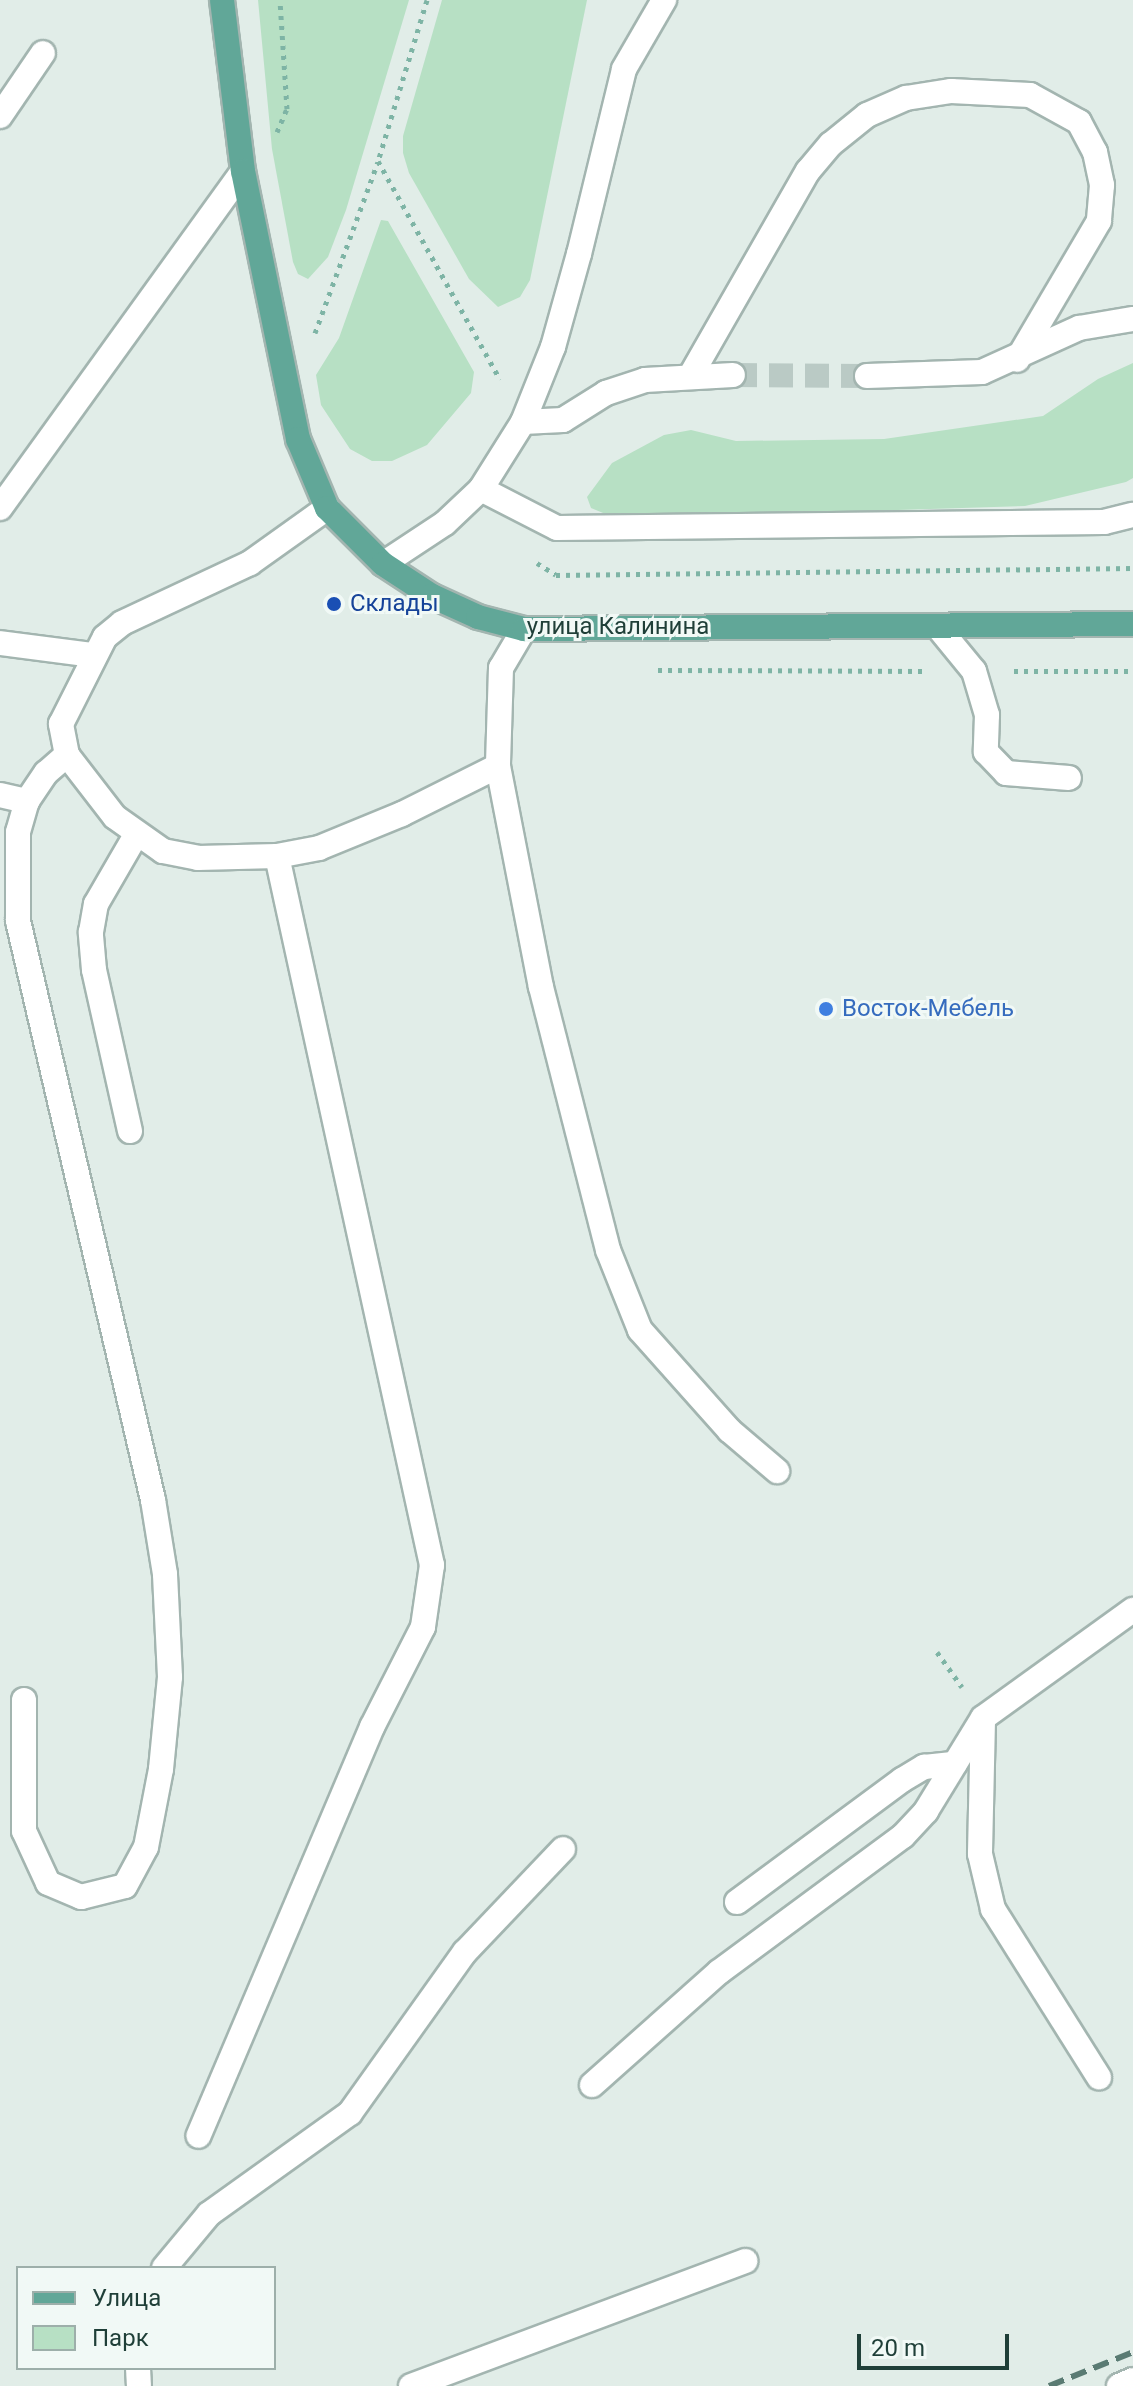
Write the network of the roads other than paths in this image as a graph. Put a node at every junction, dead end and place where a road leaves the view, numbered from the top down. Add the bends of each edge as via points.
1 (222, 0) edge
2 (664, 0) edge
3 (43, 53) dead end
4 (0, 116) edge
5 (243, 171) junction
6 (1133, 319) edge
7 (1017, 360) junction
8 (691, 375) junction
9 (733, 375) tunnel mouth
10 (867, 376) tunnel mouth
11 (523, 422) junction
12 (481, 489) junction
13 (0, 508) edge
14 (327, 508) junction
15 (1133, 515) edge
16 (383, 564) junction
17 (1133, 624) edge
18 (937, 626) junction
19 (524, 629) junction
20 (0, 643) edge
21 (93, 655) junction
22 (67, 755) junction
23 (498, 766) junction
24 (1069, 778) dead end
25 (0, 795) edge
26 (27, 801) junction
27 (136, 835) junction
28 (277, 856) junction
29 (130, 1131) dead end
30 (777, 1471) dead end
31 (1133, 1610) edge
32 (24, 1700) dead end
33 (983, 1718) junction
34 (955, 1764) junction
35 (563, 1849) dead end
36 (737, 1902) dead end
37 (1099, 2077) dead end
38 (592, 2085) dead end
39 (198, 2136) dead end
40 (745, 2261) dead end
41 (166, 2266) edge
42 (1133, 2380) edge
43 (411, 2386) edge
44 (1119, 2386) edge

1 - 5 main road, улица Калинина
2 - 11 lane via 624,69 553,347
3 - 4 lane
5 - 13 lane
5 - 14 main road, улица Калинина via 298,439
6 - 7 lane via 1079,328
7 - 8 lane via 1099,221 1102,185 1095,152 1079,122 1041,99 951,91 906,98 867,115 831,144 808,171
7 - 10 lane via 982,372
8 - 9 lane
8 - 11 lane via 645,380 606,393 563,420
11 - 12 lane
12 - 15 lane via 557,528 1104,522
12 - 16 lane via 445,523
14 - 16 main road, улица Калинина
14 - 21 lane via 250,563 122,623
16 - 19 main road, улица Калинина via 432,596 478,617
17 - 18 main road, улица Калинина
18 - 19 main road, улица Калинина
18 - 24 lane via 974,671 987,715 986,752 1006,773
19 - 23 lane via 501,668
20 - 21 lane
21 - 22 lane via 61,724
22 - 26 lane via 46,773
22 - 27 lane
23 - 28 lane via 319,848
23 - 30 lane via 541,987 614,1264 640,1330 730,1431
25 - 26 lane
26 - 32 lane via 18,832 18,921 153,1500 170,1623 161,1769 146,1847 125,1886 81,1897 48,1883 24,1831
27 - 28 lane via 163,851 198,858
27 - 29 lane via 96,904 91,932 94,970
28 - 39 lane via 432,1565 423,1627 372,1727
31 - 33 lane
33 - 34 lane
33 - 37 lane via 980,1854 993,1909
34 - 36 lane via 924,1767 902,1780
34 - 38 lane via 926,1811 903,1836 719,1972
35 - 41 lane via 465,1952 350,2113 209,2214
40 - 43 lane
42 - 44 lane

